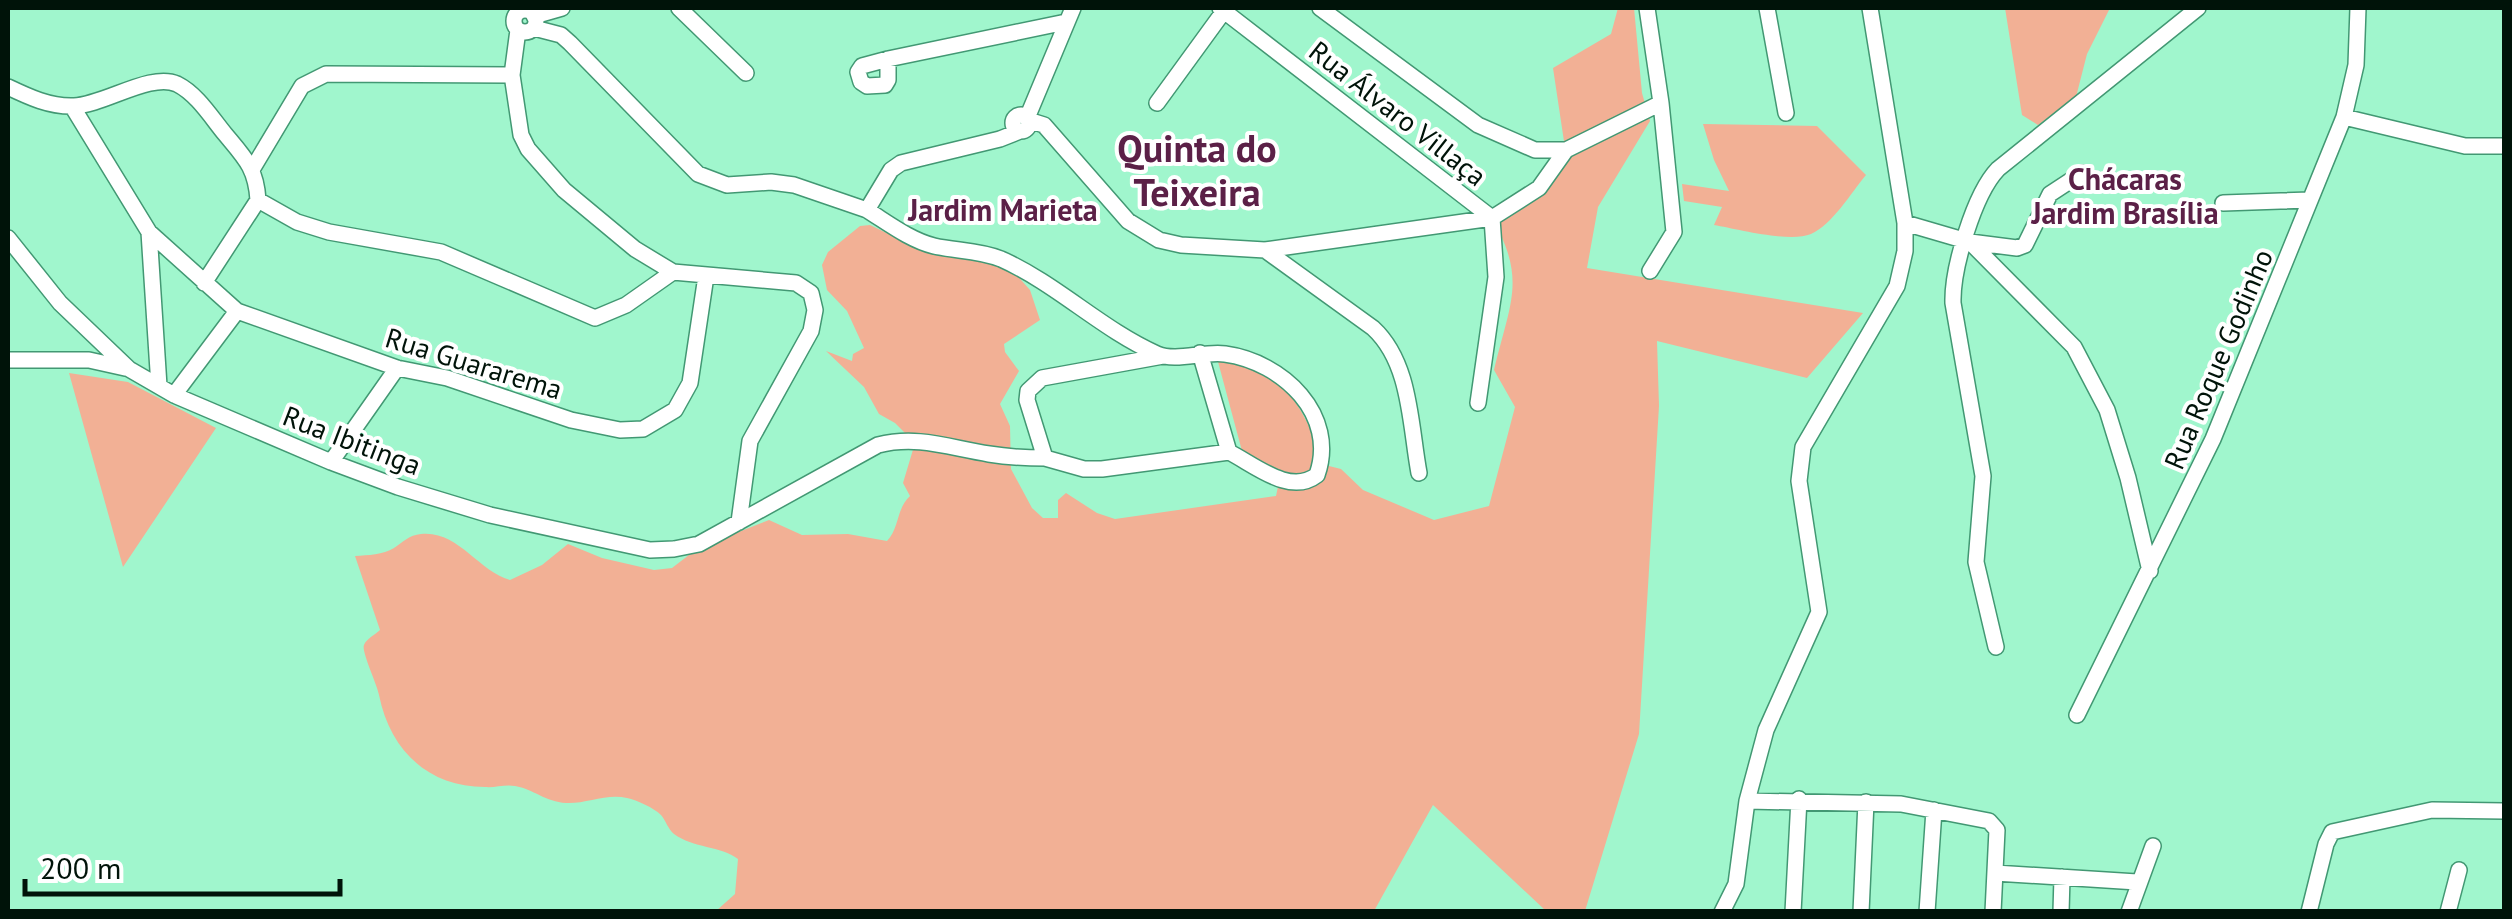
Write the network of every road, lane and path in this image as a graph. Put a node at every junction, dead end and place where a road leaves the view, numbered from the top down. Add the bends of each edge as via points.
1 (562, 8) edge
2 (679, 8) edge
3 (1320, 8) edge
4 (1647, 8) edge
5 (1767, 8) edge
6 (1870, 8) edge
7 (2198, 8) edge
8 (2358, 8) edge
9 (1222, 9) edge
10 (1069, 15) edge
11 (523, 19) edge
12 (888, 59) dead end
13 (746, 73) dead end
14 (512, 75) junction
15 (8, 88) edge
16 (1157, 102) dead end
17 (1661, 103) junction
18 (72, 106) junction
19 (1786, 113) dead end
20 (2344, 118) junction
21 (1022, 123) junction
22 (2504, 146) edge
23 (1566, 150) junction
24 (253, 168) junction
25 (2082, 173) dead end
26 (258, 200) junction
27 (2310, 200) junction
28 (2223, 203) dead end
29 (867, 210) junction
30 (1492, 218) junction
31 (1906, 223) junction
32 (150, 232) junction
33 (8, 238) edge
34 (1967, 241) junction
35 (1265, 250) junction
36 (672, 272) junction
37 (1650, 272) dead end
38 (706, 276) junction
39 (204, 283) junction
40 (237, 310) junction
41 (1118, 333) junction
42 (1200, 353) junction
43 (1163, 356) junction
44 (8, 360) edge
45 (1124, 364) junction
46 (397, 368) junction
47 (129, 369) junction
48 (159, 386) junction
49 (174, 395) junction
50 (1478, 403) dead end
51 (1229, 452) junction
52 (1045, 458) junction
53 (331, 462) junction
54 (1419, 473) dead end
55 (746, 481) junction
56 (774, 500) junction
57 (739, 522) junction
58 (2150, 571) junction
59 (1996, 647) dead end
60 (2077, 715) dead end
61 (1747, 800) junction
62 (1799, 800) junction
63 (1866, 802) junction
64 (1934, 810) junction
65 (2504, 811) edge
66 (2152, 846) dead end
67 (2459, 870) dead end
68 (1995, 873) junction
69 (2062, 877) junction
70 (2137, 882) junction
71 (1722, 912) edge
72 (1793, 912) edge
73 (1861, 912) edge
74 (1927, 912) edge
75 (1994, 912) edge
76 (2061, 912) edge
77 (2129, 912) edge
78 (2309, 912) edge
79 (2448, 912) edge

1 - 11 street
2 - 13 street
3 - 23 street via 1478,125 1535,150
4 - 17 street
5 - 19 street
6 - 31 street
7 - 34 street via 1998,169 1983,188
8 - 20 street, Rua Roque Godinho via 2356,65
9 - 16 street
9 - 30 street, Rua Álvaro Villaça
10 - 12 street
10 - 21 street
11 - 14 street
11 - 29 street via 570,43 698,174 727,185 794,185
14 - 24 street via 314,78 302,86
14 - 36 street via 528,150 564,190
15 - 18 street
17 - 23 street
17 - 37 street via 1674,232
18 - 24 street via 169,82 198,100
18 - 32 street
20 - 22 street via 2465,146
20 - 27 street, Rua Roque Godinho
21 - 29 street via 1000,139 900,163
21 - 35 street via 1040,122 1143,232 1182,244
23 - 30 street via 1539,188
24 - 26 street
25 - 34 street via 2050,194 2025,245
26 - 36 street via 329,232 441,252 595,318
26 - 39 street
27 - 28 street
27 - 58 street, Rua Roque Godinho via 2213,439
29 - 41 street via 928,244 1000,258
30 - 35 street
30 - 50 street, Rua Álvaro Villaça via 1496,277
31 - 34 street
31 - 61 street via 1897,286 1803,447 1799,481 1819,612 1766,730
32 - 39 street, Rua Guararema
32 - 48 street
33 - 47 street, Rua Ibitinga via 60,303
34 - 58 street via 2086,365 2128,478
34 - 59 street via 1952,278 1953,302 1983,476 1976,562
35 - 54 street via 1388,343 1399,364
36 - 38 street
38 - 46 street, Rua Guararema via 690,383 675,410 643,430 572,420
38 - 55 street via 796,283 811,293 815,310 812,330 750,441
39 - 40 street, Rua Guararema
40 - 46 street, Rua Guararema
40 - 49 street
41 - 43 street
41 - 45 street
42 - 43 street
42 - 51 street
42 - 51 street via 1250,360 1285,380 1311,408 1324,443 1318,475 1296,484
43 - 45 street
44 - 47 street via 88,360
45 - 52 street via 1034,384 1026,400
46 - 53 street
47 - 48 street, Rua Ibitinga
48 - 49 street, Rua Ibitinga
49 - 53 street, Rua Ibitinga
51 - 52 street, Rua Ibitinga via 1102,469
52 - 56 street, Rua Ibitinga via 898,440
53 - 57 street, Rua Ibitinga via 490,514 650,550 699,544
55 - 56 street
55 - 57 street
56 - 57 street, Rua Ibitinga
58 - 60 street, Rua Roque Godinho
61 - 62 street
61 - 71 street via 1736,884
62 - 63 street
62 - 72 street
63 - 64 street
63 - 73 street
64 - 68 street via 1993,824
64 - 74 street
65 - 78 street via 2432,810 2332,832
66 - 70 street
67 - 79 street
68 - 69 street
68 - 75 street
69 - 70 street
69 - 76 street
70 - 77 street

